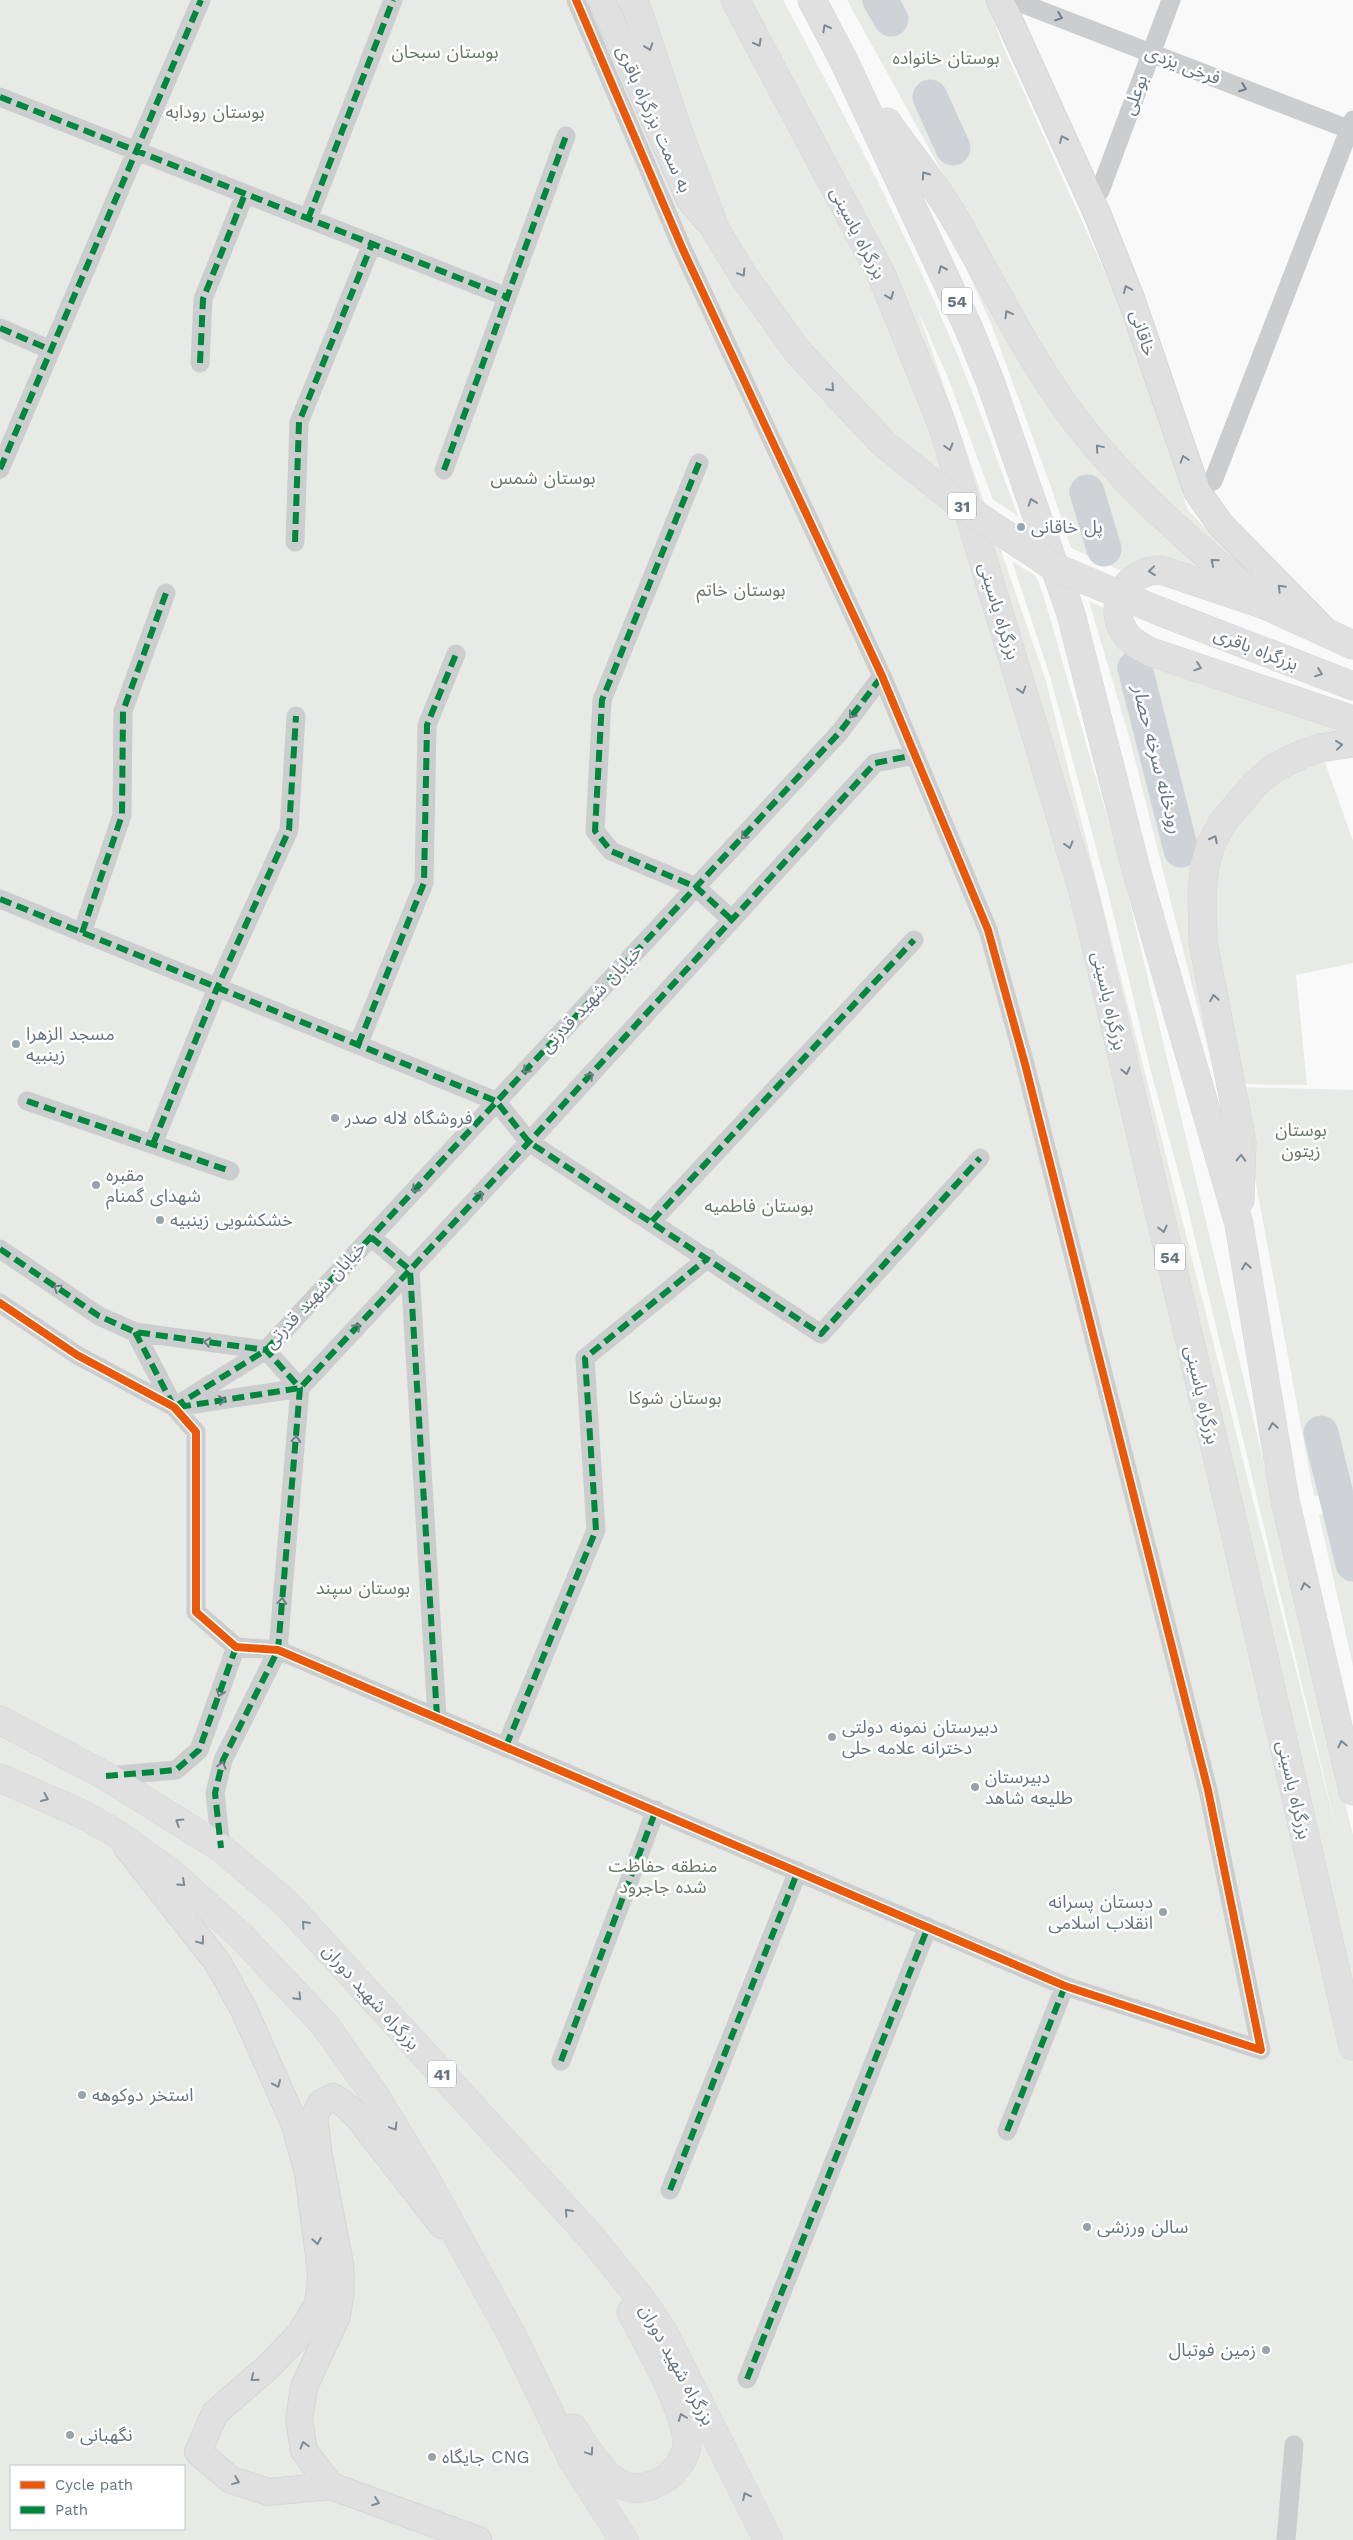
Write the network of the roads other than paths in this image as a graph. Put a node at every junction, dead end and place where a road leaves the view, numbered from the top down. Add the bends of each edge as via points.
1 (200, 0) edge
2 (393, 0) edge
3 (576, 0) edge
4 (602, 0) edge
5 (634, 0) edge
6 (735, 0) edge
7 (812, 0) edge
8 (1000, 0) edge
9 (1013, 0) edge
10 (1171, 0) edge
11 (1150, 53) junction
12 (844, 61) junction
13 (0, 98) edge
14 (1352, 127) edge
15 (566, 136) dead end
16 (136, 151) junction
17 (1100, 191) dead end
18 (245, 194) junction
19 (308, 219) junction
20 (716, 231) junction
21 (372, 244) junction
22 (507, 297) junction
23 (0, 328) edge
24 (51, 350) junction
25 (200, 363) dead end
26 (699, 463) dead end
27 (0, 469) edge
28 (444, 470) dead end
29 (1213, 481) dead end
30 (295, 542) dead end
31 (166, 593) dead end
32 (1265, 605) junction
33 (1328, 634) junction
34 (1353, 645) edge
35 (456, 654) dead end
36 (882, 676) junction
37 (1353, 686) edge
38 (296, 716) dead end
39 (1353, 720) edge
40 (1353, 743) edge
41 (915, 755) junction
42 (696, 887) junction
43 (0, 899) edge
44 (732, 920) junction
45 (82, 933) junction
46 (914, 940) dead end
47 (217, 988) junction
48 (358, 1045) junction
49 (27, 1101) dead end
50 (496, 1101) junction
51 (529, 1142) junction
52 (152, 1144) junction
53 (980, 1158) dead end
54 (230, 1171) dead end
55 (652, 1221) junction
56 (1239, 1224) junction
57 (371, 1236) junction
58 (0, 1249) edge
59 (708, 1258) junction
60 (410, 1270) junction
61 (0, 1303) edge
62 (136, 1332) junction
63 (266, 1350) junction
64 (300, 1388) junction
65 (174, 1407) junction
66 (236, 1647) junction
67 (278, 1650) junction
68 (437, 1717) junction
69 (0, 1720) edge
70 (506, 1746) junction
71 (106, 1776) junction
72 (0, 1778) edge
73 (1353, 1791) edge
74 (656, 1810) junction
75 (116, 1834) junction
76 (220, 1848) junction
77 (798, 1871) junction
78 (928, 1927) junction
79 (1065, 1986) junction
80 (1353, 2046) edge
81 (561, 2061) dead end
82 (1007, 2131) dead end
83 (670, 2190) dead end
84 (590, 2237) junction
85 (471, 2262) junction
86 (514, 2339) junction
87 (747, 2379) dead end
88 (1294, 2445) dead end
89 (331, 2486) junction
90 (478, 2540) edge
91 (624, 2540) edge
92 (768, 2540) edge
93 (1286, 2540) edge

1 - 16 street
2 - 19 street
3 - 36 street via 683,250
4 - 20 main road, به سمت بزرگراه باقری via 690,200
5 -> 20 highway
6 -> 80 highway, بزرگراه یاسینی / 54 via 881,274 942,424 1083,891
12 -> 7 highway, 54
33 -> 8 main road, خاقانی via 1220,524 1196,491 1132,301 1096,211
9 -> 11 street, فرخی یزدی
10 - 11 street, بوعلی
11 -> 14 street, فرخی یزدی
11 - 17 street, بوعلی
32 -> 12 highway via 1182,535 1119,472 1074,418 1018,333 950,210
56 -> 12 highway, 54 via 1138,877 1071,614 969,329
13 - 16 street
14 - 29 street
15 - 22 street
16 - 18 street
16 - 24 street
18 - 19 street
18 - 25 street via 203,299
19 - 21 street
20 -> 37 highway, بزرگراه باقری / 31, bridge via 798,352 884,444 961,505 1054,567
21 - 22 street
21 - 30 street via 300,422
22 - 28 street
23 - 24 street
24 - 27 street
26 - 42 street via 602,700 595,831 611,851
31 - 45 street via 123,711 122,815
32 - 33 highway
32 -> 39 highway via 1161,570 1147,570 1136,576 1118,601 1123,628 1137,645
33 - 34 highway
35 - 48 street via 427,725 424,883
36 - 41 street
36 -> 42 street, خیابان شهید قدرتی via 839,733
38 - 47 street via 288,830
56 -> 40 highway via 1242,1142 1203,942 1205,865 1211,844 1223,822 1255,784 1274,768 1319,748
41 - 44 street via 875,763
41 - 79 street via 988,930 1025,1064 1208,1790 1261,2050
42 - 44 street
42 -> 50 street, خیابان شهید قدرتی
43 - 45 street
51 -> 44 street
45 - 47 street
46 - 55 street
47 - 48 street
47 - 52 street
48 - 50 street
49 - 52 street
50 - 51 street
50 -> 57 street, خیابان شهید قدرتی
51 - 55 street
60 -> 51 street
52 - 54 street
53 - 59 street via 821,1334
55 - 59 street
73 -> 56 highway, 54 via 1285,1500
57 - 60 street
57 - 63 street, خیابان شهید قدرتی
62 -> 58 street via 99,1316
59 - 70 street via 585,1358 596,1530
64 -> 60 street
60 - 68 street
61 - 65 street via 77,1355
63 -> 62 street
62 - 65 street
63 - 64 street
63 - 65 street, خیابان شهید قدرتی
65 -> 64 street
67 -> 64 street
65 - 66 street via 196,1432 196,1612
66 - 67 street
66 -> 71 street via 199,1750 176,1770
67 - 68 street
76 -> 67 street via 216,1793 223,1760
68 - 70 street
69 - 71 highway, بزرگراه شهید دوران / 41
70 - 74 street
76 -> 71 highway, بزرگراه شهید دوران / 41
72 -> 75 highway via 82,1814
74 - 77 street
74 - 81 street
75 -> 85 highway via 170,1872 241,1936 324,2024 376,2097
75 -> 89 main road via 218,1963 244,2010 295,2124 308,2173 321,2278 318,2304 300,2334 267,2368 215,2412 198,2452 231,2480 269,2492
84 -> 76 highway, بزرگراه شهید دوران / 41 via 286,1903
77 - 78 street
77 - 83 street
78 - 79 street
78 - 87 street
79 - 82 street
86 -> 84 highway via 597,2463 613,2480 623,2486 642,2489 665,2480 681,2463 687,2443 684,2421 648,2344
92 -> 84 highway, بزرگراه شهید دوران / 41 via 665,2335 644,2303
85 - 86 highway
89 -> 85 main road via 304,2451 299,2420 304,2387 337,2316 342,2290 314,2116 321,2102 333,2097 357,2116
86 - 91 highway via 572,2459
88 - 93 street
89 -> 90 main road

